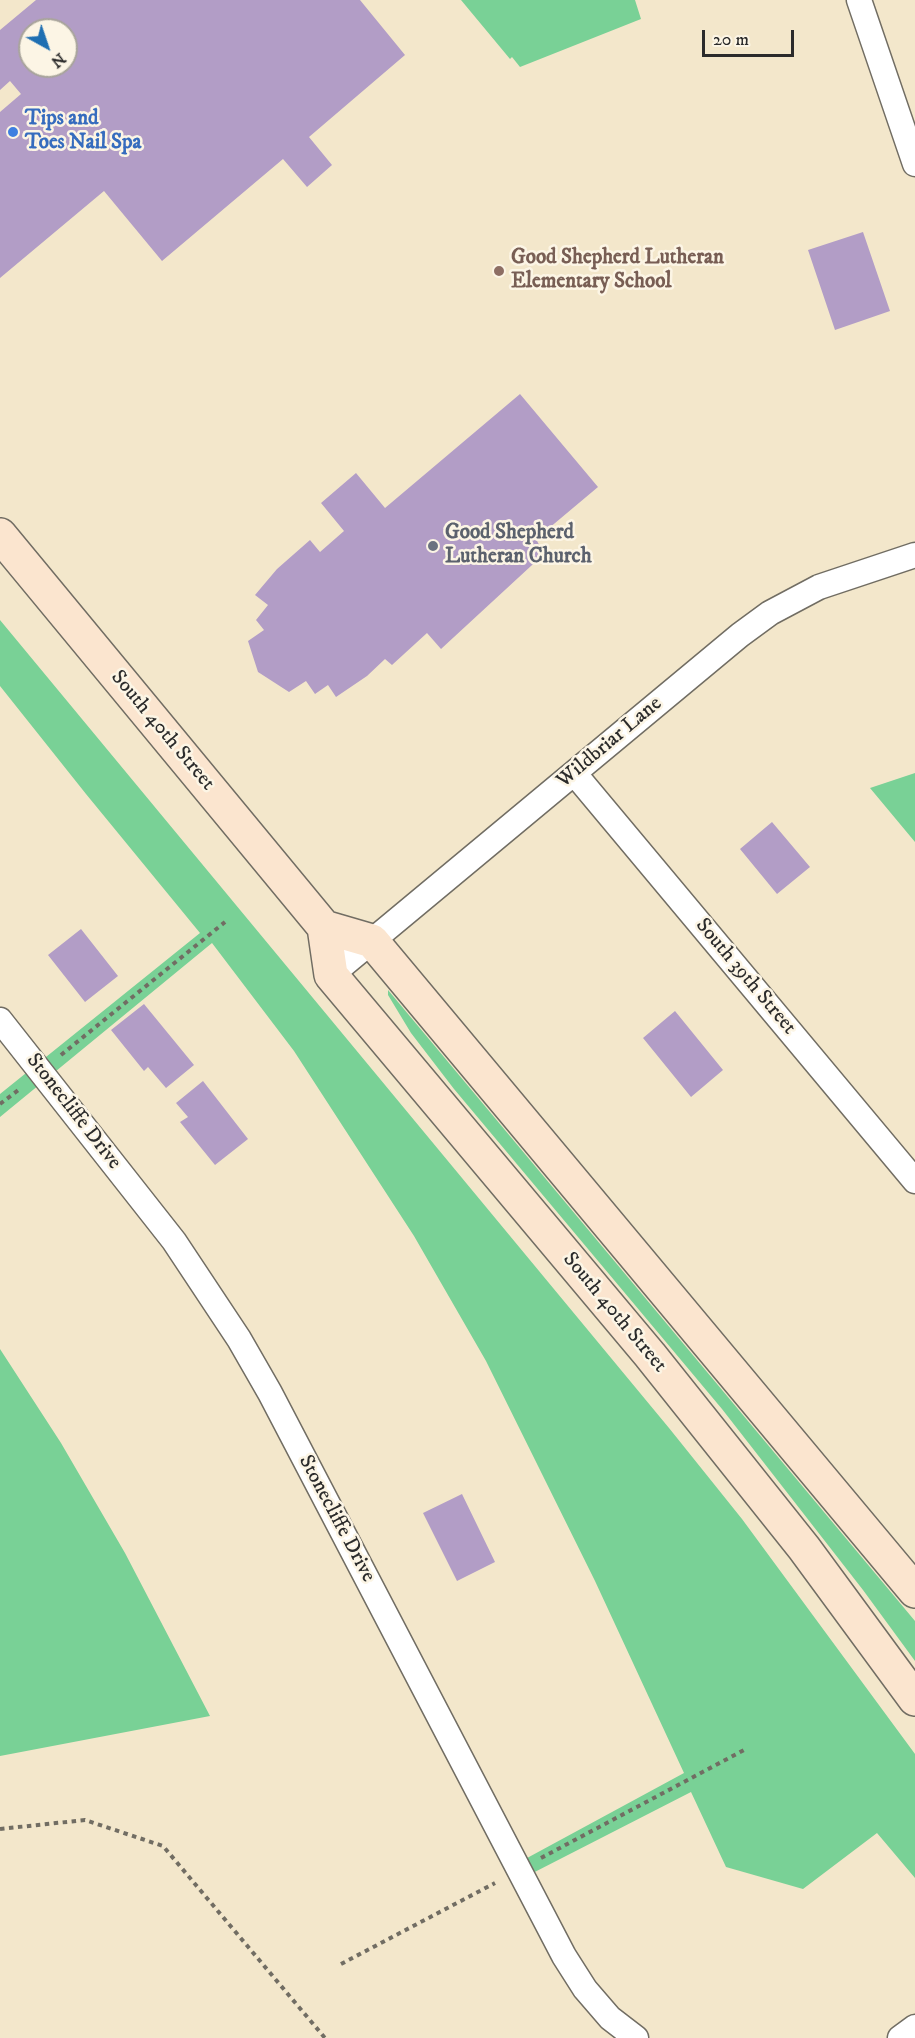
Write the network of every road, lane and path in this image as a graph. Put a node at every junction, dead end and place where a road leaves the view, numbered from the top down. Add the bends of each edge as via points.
1 (859, 0) edge
2 (907, 117) edge
3 (915, 164) edge
4 (0, 535) edge
5 (915, 555) edge
6 (574, 773) junction
7 (225, 922) dead end
8 (324, 927) junction
9 (372, 941) junction
10 (331, 975) junction
11 (0, 1020) edge
12 (41, 1072) junction
13 (0, 1104) edge
14 (915, 1181) edge
15 (915, 1591) edge
16 (915, 1699) edge
17 (0, 1829) edge
18 (915, 2027) edge
19 (326, 2038) edge
20 (636, 2038) edge
21 (900, 2038) edge

1 - 2 street
2 - 3 street
4 - 8 main road, South 40th Street
5 - 6 street, Wildbriar Lane via 819,587 770,613
6 - 9 street, Wildbriar Lane
6 - 14 street, South 39th Street
7 - 12 path
8 - 9 main road
8 - 10 main road
9 - 10 street, Wildbriar Lane
9 - 15 main road
10 - 16 main road, South 40th Street via 650,1355 804,1548
11 - 12 street, Stonecliffe Drive
12 - 13 path
12 - 20 street, Stonecliffe Drive via 174,1241 239,1339 564,1956 610,2018
17 - 19 path via 85,1820 163,1846
18 - 21 street

